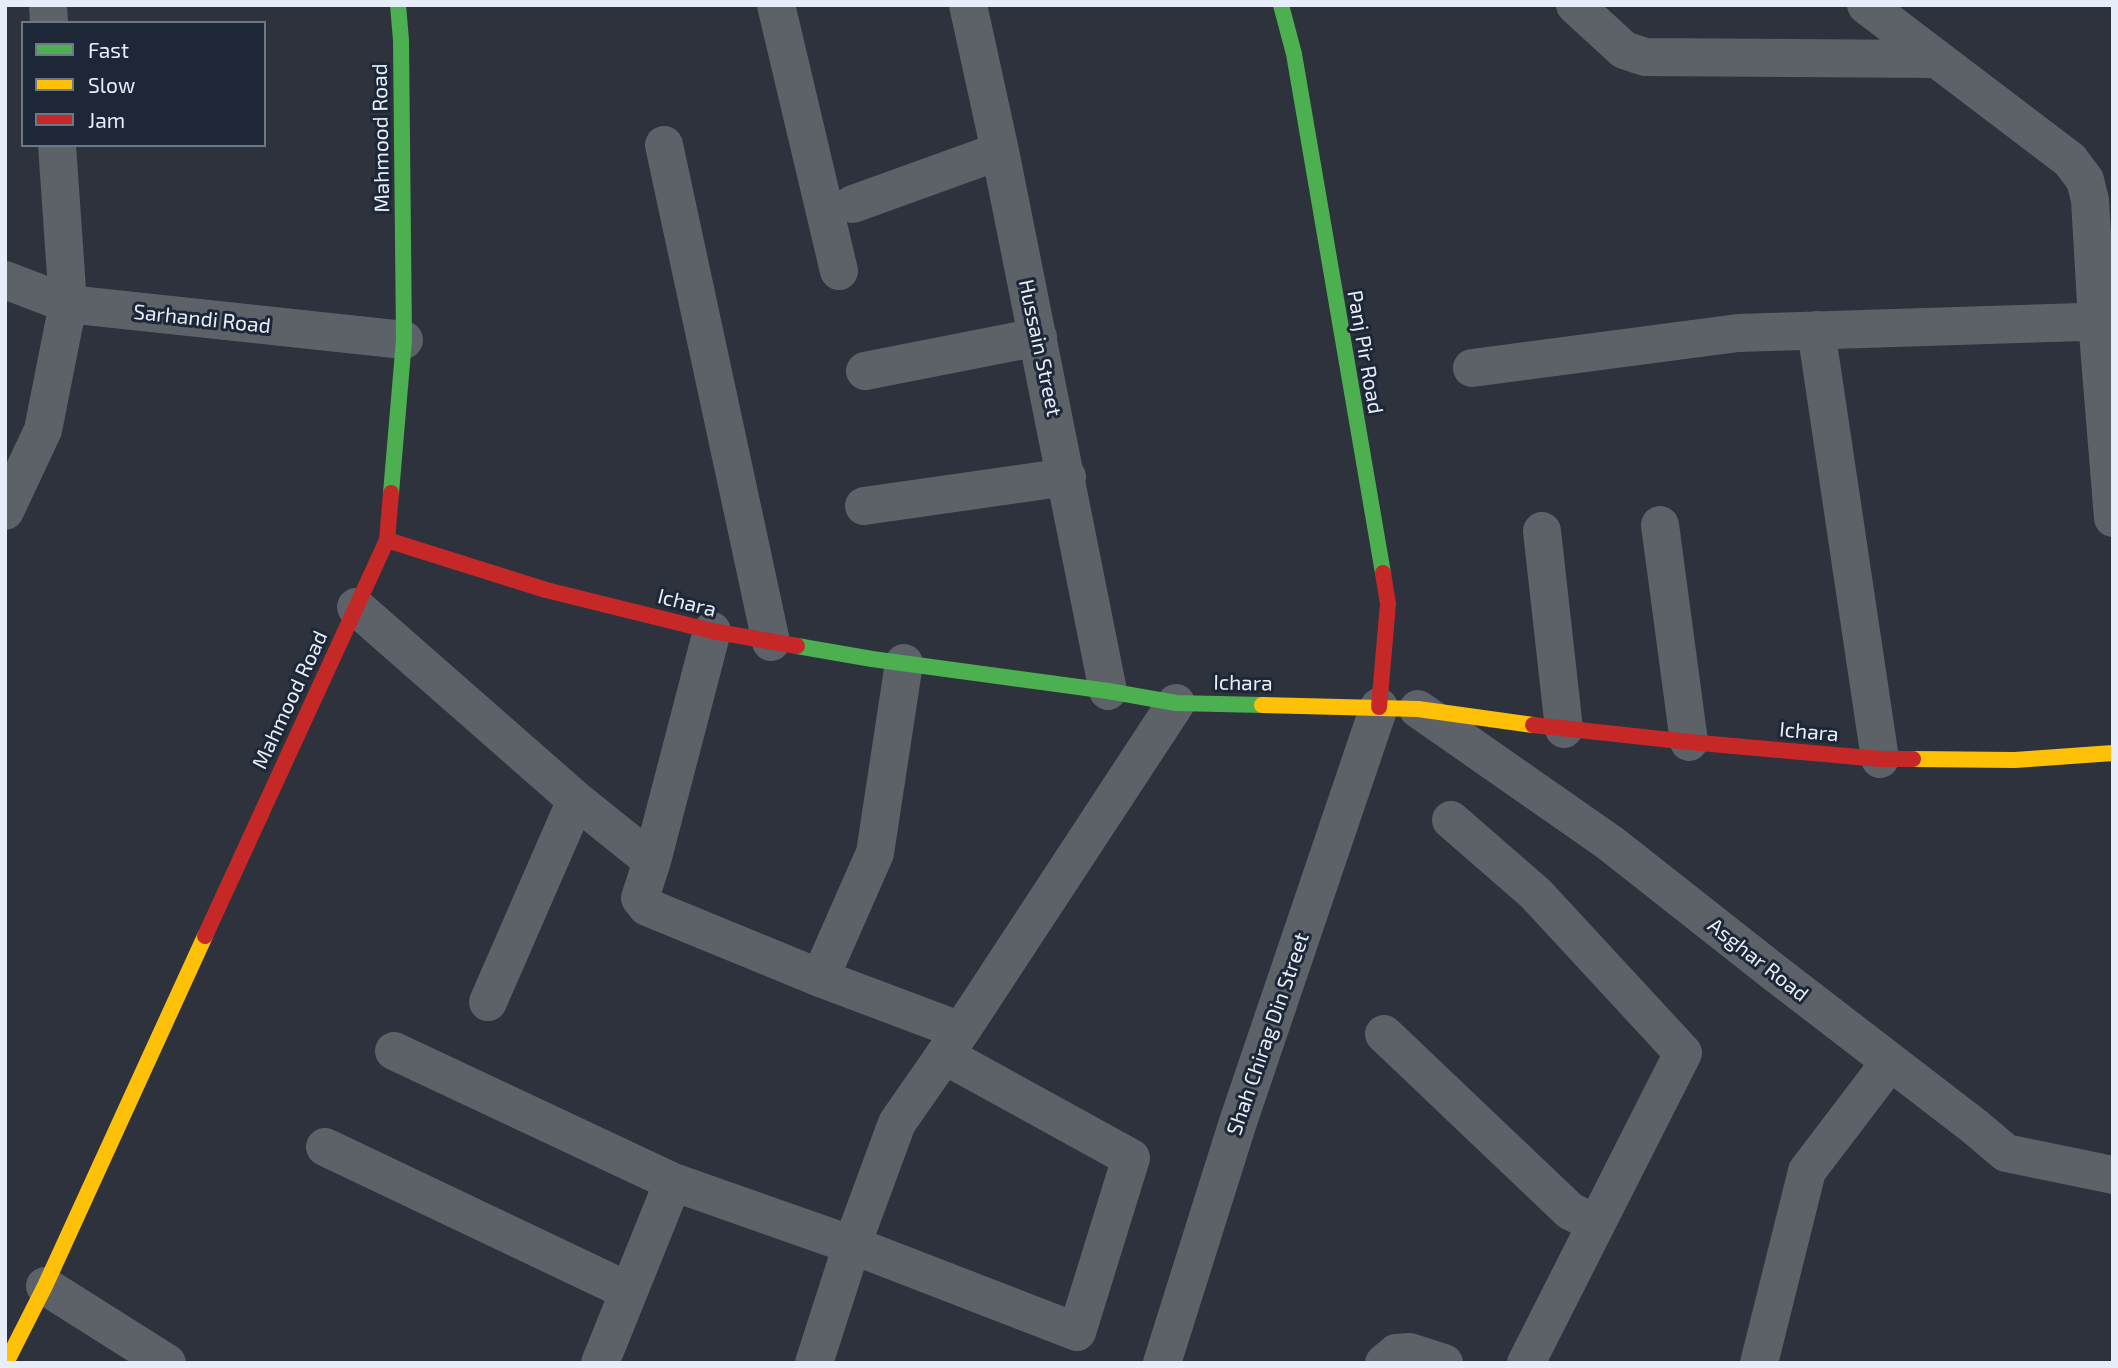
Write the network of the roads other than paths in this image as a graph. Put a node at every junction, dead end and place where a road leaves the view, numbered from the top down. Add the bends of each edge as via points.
1 (398, 5) edge
2 (776, 5) edge
3 (968, 5) edge
4 (1281, 5) edge
5 (1575, 5) edge
6 (1866, 5) edge
7 (1934, 59) junction
8 (664, 145) dead end
9 (57, 147) edge
10 (1000, 151) junction
11 (853, 205) dead end
12 (839, 271) dead end
13 (5, 280) edge
14 (68, 304) junction
15 (2105, 321) edge
16 (1816, 330) junction
17 (1038, 337) junction
18 (404, 340) junction
19 (1472, 368) dead end
20 (865, 370) dead end
21 (1067, 477) junction
22 (864, 506) dead end
23 (5, 511) edge
24 (2113, 519) edge
25 (1660, 524) dead end
26 (1542, 531) dead end
27 (387, 540) junction
28 (356, 607) junction
29 (712, 631) junction
30 (771, 642) junction
31 (904, 663) junction
32 (1108, 691) junction
33 (1176, 702) junction
34 (1379, 707) junction
35 (1418, 709) junction
36 (1564, 729) junction
37 (1689, 742) junction
38 (2113, 753) edge
39 (1880, 759) junction
40 (576, 800) junction
41 (1451, 820) dead end
42 (652, 861) junction
43 (820, 978) junction
44 (488, 1002) dead end
45 (1384, 1034) dead end
46 (952, 1043) junction
47 (394, 1051) dead end
48 (1890, 1062) junction
49 (325, 1147) dead end
50 (2113, 1175) edge
51 (673, 1182) junction
52 (1596, 1224) junction
53 (852, 1245) junction
54 (45, 1286) junction
55 (628, 1291) junction
56 (6, 1363) edge
57 (167, 1363) edge
58 (600, 1363) edge
59 (814, 1363) edge
60 (1162, 1363) edge
61 (1384, 1363) edge
62 (1444, 1363) edge
63 (1526, 1363) edge
64 (1759, 1363) edge

1 - 18 street, Mahmood Road
2 - 12 street
3 - 10 street, Hussain Street
4 - 34 street, Panj Pir Road via 1294,54 1388,604
5 - 7 street via 1624,50 1645,57
6 - 7 street
7 - 15 street via 2070,160 2085,180
8 - 30 street
9 - 14 street
10 - 11 street
10 - 17 street, Hussain Street
13 - 14 street, Sarhandi Road
14 - 18 street, Sarhandi Road
14 - 23 street via 43,430
15 - 16 street
15 - 24 street
16 - 19 street via 1738,333
16 - 39 street
17 - 20 street
17 - 21 street, Hussain Street
18 - 27 street, Mahmood Road
21 - 22 street
21 - 32 street, Hussain Street
25 - 37 street
26 - 36 street
27 - 28 street, Mahmood Road
27 - 29 street, Ichara via 546,590
28 - 40 street
28 - 54 street, Mahmood Road
29 - 30 street, Ichara
29 - 42 street
30 - 31 street, Ichara
31 - 32 street, Ichara
31 - 43 street via 875,853
32 - 33 street, Ichara
33 - 34 street, Ichara
33 - 46 street
34 - 35 street, Ichara
34 - 60 street, Shah Chirag Din Street via 1238,1122
35 - 36 street, Ichara
35 - 48 street, Asghar Road via 1610,843
36 - 37 street, Ichara
37 - 39 street, Ichara
38 - 39 street, Ichara via 2015,760
40 - 42 street
40 - 44 street
41 - 52 street via 1536,894 1683,1053
42 - 43 street via 640,898 647,907
43 - 46 street
45 - 52 street via 1570,1211
46 - 53 street via 897,1123
46 - 53 street via 1131,1158 1077,1332
47 - 51 street
48 - 50 street, Asghar Road via 2007,1153
48 - 64 street via 1807,1171
49 - 55 street
51 - 53 street
51 - 55 street
52 - 63 street
53 - 59 street
54 - 56 street, Mahmood Road
54 - 57 street
55 - 58 street
61 - 62 street via 1396,1353 1410,1352

